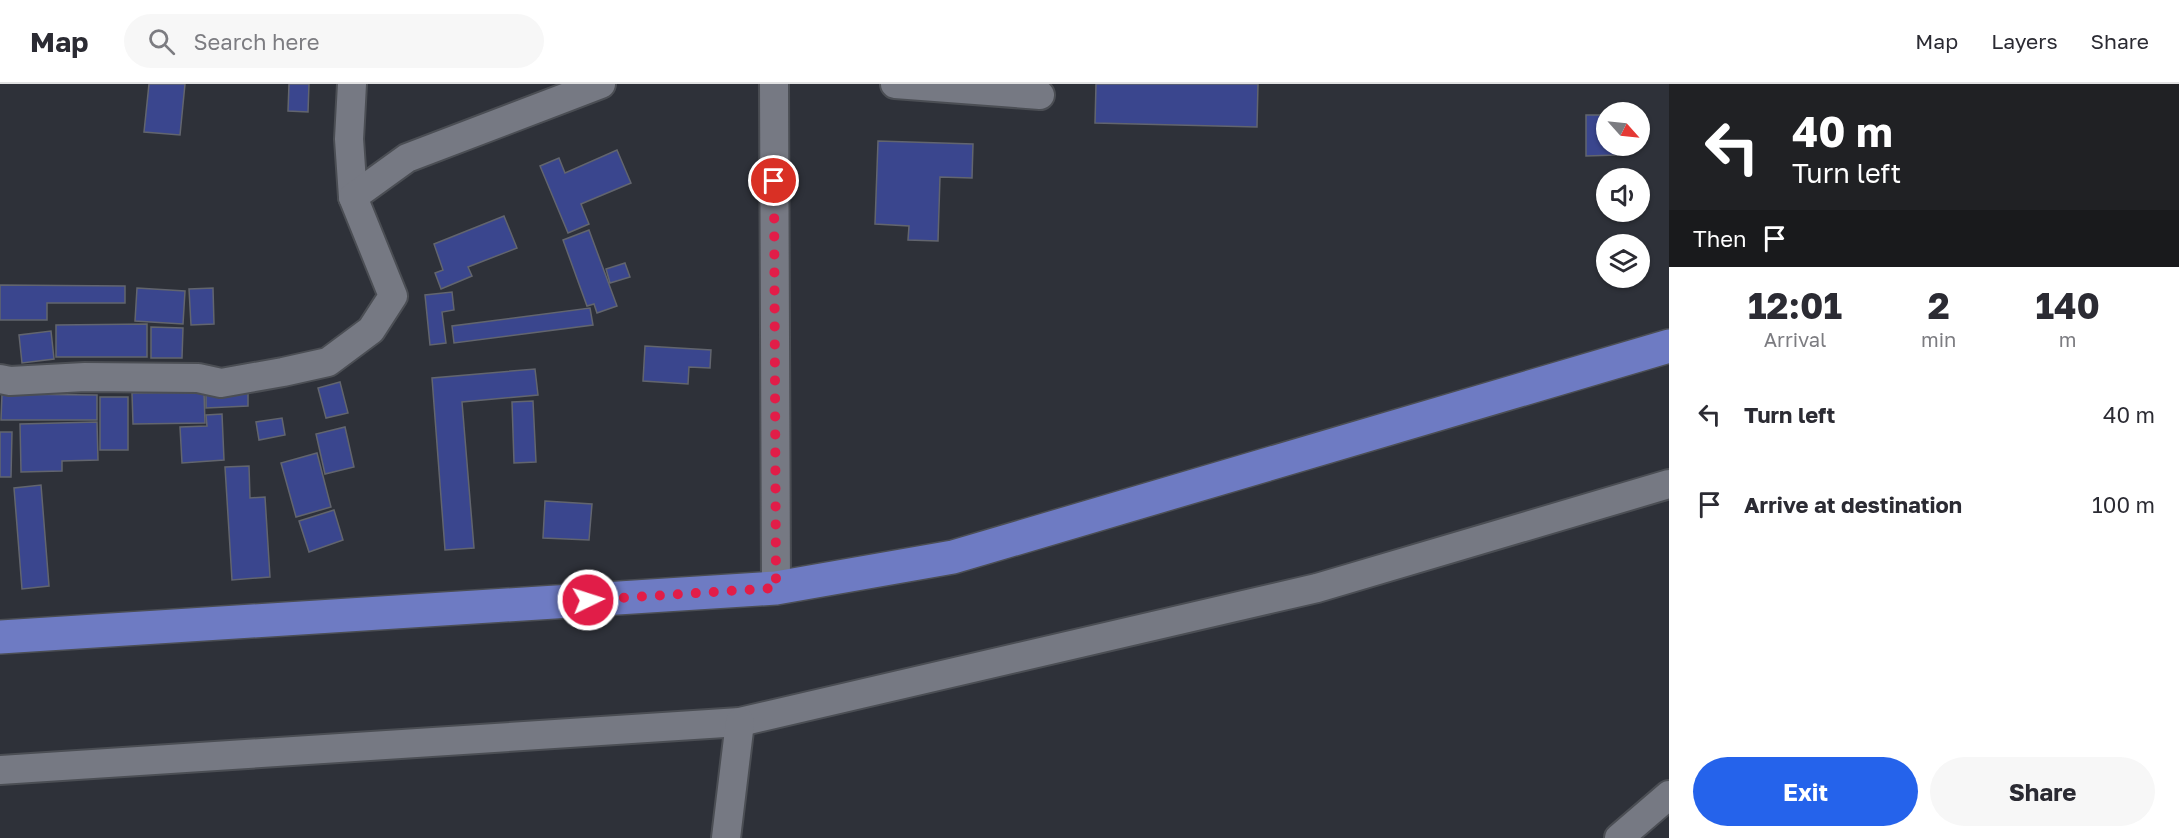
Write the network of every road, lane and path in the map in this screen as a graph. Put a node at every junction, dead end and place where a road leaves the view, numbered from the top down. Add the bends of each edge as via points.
1 (352, 84) edge
2 (601, 84) edge
3 (777, 84) edge
4 (895, 84) edge
5 (1040, 95) dead end
6 (352, 197) junction
7 (1669, 346) edge
8 (0, 379) edge
9 (1669, 484) edge
10 (776, 588) junction
11 (0, 638) edge
12 (740, 722) junction
13 (0, 770) edge
14 (1669, 795) edge
15 (726, 838) edge
16 (1618, 838) edge

1 - 6 street
2 - 6 street via 407,158
3 - 10 street
4 - 5 street
6 - 8 street via 393,296 371,330 328,362 221,383 198,378
7 - 10 main road via 953,557
9 - 12 street via 1317,588
10 - 11 main road
12 - 13 street
12 - 15 street
14 - 16 street

